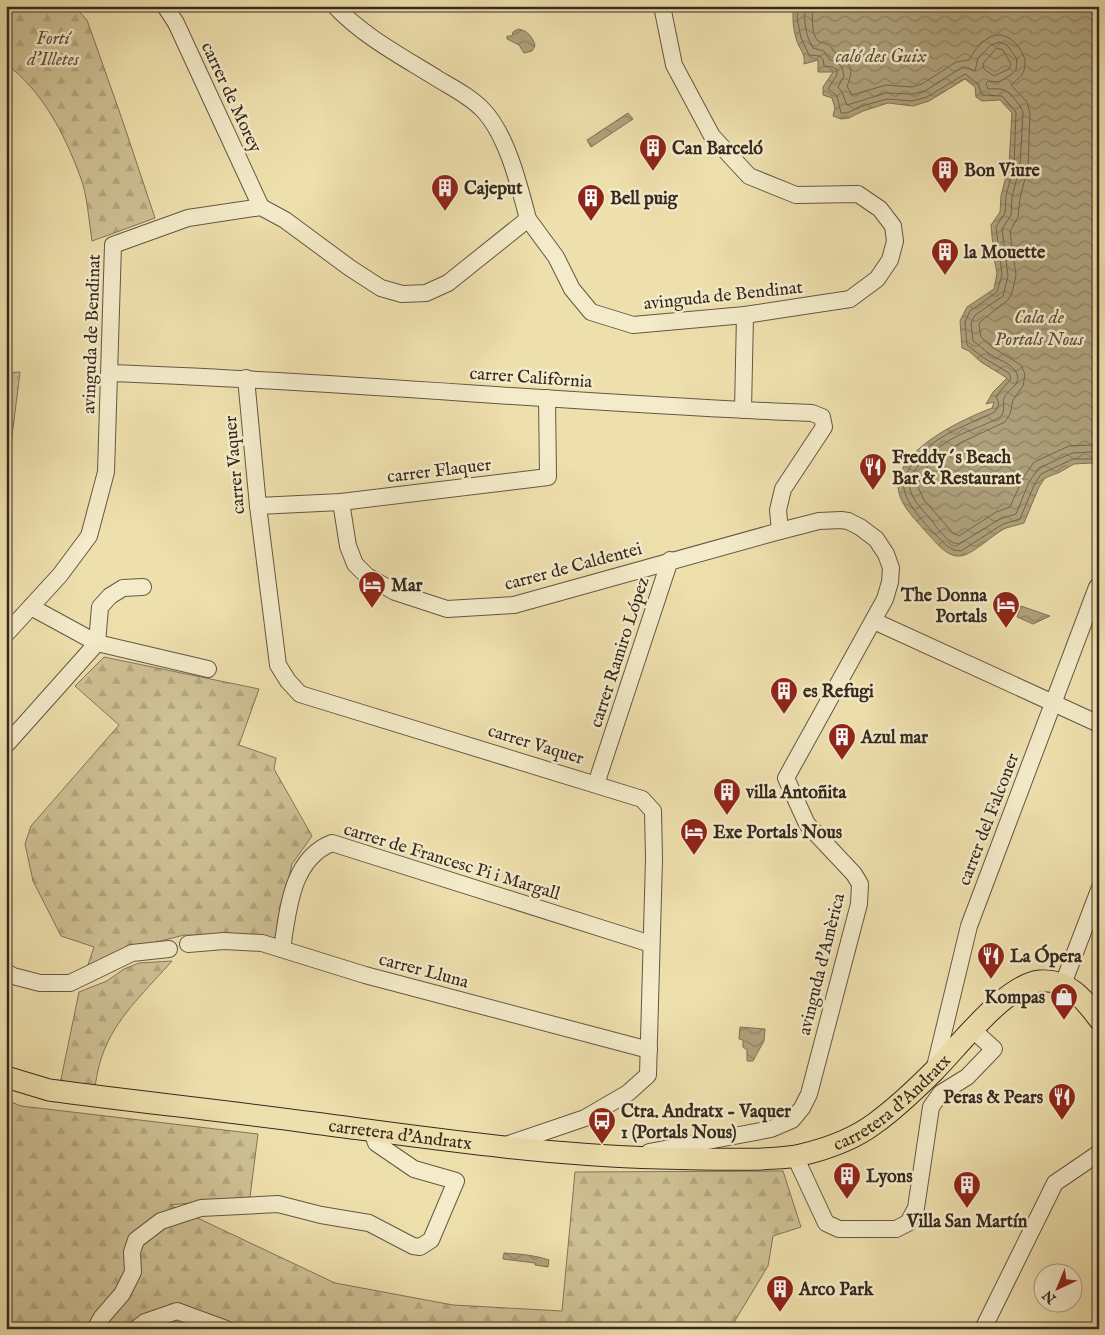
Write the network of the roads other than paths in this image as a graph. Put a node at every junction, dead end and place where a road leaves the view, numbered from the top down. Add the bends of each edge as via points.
1 (165, 6) edge
2 (335, 6) edge
3 (662, 6) edge
4 (261, 207) junction
5 (528, 219) junction
6 (745, 315) junction
7 (110, 373) junction
8 (246, 378) junction
9 (547, 398) junction
10 (743, 410) junction
11 (341, 502) junction
12 (258, 506) junction
13 (780, 531) junction
14 (670, 560) junction
15 (143, 587) dead end
16 (1097, 587) dead end
17 (31, 607) junction
18 (874, 621) junction
19 (6, 634) edge
20 (97, 643) junction
21 (208, 668) dead end
22 (1053, 703) junction
23 (1099, 724) edge
24 (6, 745) edge
25 (596, 784) junction
26 (1099, 890) edge
27 (188, 944) dead end
28 (650, 944) junction
29 (168, 949) dead end
30 (282, 949) junction
31 (6, 972) edge
32 (1063, 984) junction
33 (1099, 1019) edge
34 (973, 1030) junction
35 (649, 1050) junction
36 (934, 1071) junction
37 (6, 1077) edge
38 (372, 1131) junction
39 (500, 1147) junction
40 (1099, 1153) edge
41 (797, 1156) junction
42 (620, 1157) junction
43 (95, 1329) edge
44 (136, 1329) edge
45 (226, 1329) edge
46 (983, 1329) edge

1 - 4 street, carrer de Morey via 176,23
2 - 5 street, avinguda de Bendinat via 381,44 482,109 498,131
3 - 6 street, avinguda de Bendinat via 674,65 712,136 749,176 796,195 858,194 880,209 893,226 895,241 890,260 877,279 850,299
4 - 5 street via 285,220 380,288 402,294 426,293 448,282
4 - 7 street, avinguda de Bendinat via 188,218 113,244
5 - 6 street, avinguda de Bendinat via 556,258 572,289 592,312 633,325
6 - 10 street
7 - 8 street, carrer Califòrnia
7 - 17 street, avinguda de Bendinat via 106,472 90,536
8 - 9 street, carrer Califòrnia
8 - 12 street, carrer Vaquer
9 - 10 street, carrer Califòrnia
9 - 11 street, carrer Flaquer via 548,477
10 - 13 street, carrer Califòrnia via 812,413 822,417 824,427 783,489 778,510
11 - 12 street, carrer Flaquer
11 - 14 street, carrer de Caldentei via 354,564 367,576 395,592 447,609 514,605
12 - 25 street, carrer Vaquer via 278,665 300,694
13 - 14 street, carrer de Caldentei
13 - 18 street, carrer de Caldentei via 819,521 842,520 860,527 876,539 886,554 890,582
14 - 25 street, carrer Ramiro López
15 - 20 street via 123,588 100,607
16 - 22 street, carrer del Falconer
17 - 19 street, avinguda de Bendinat
17 - 20 street
18 - 22 street
18 - 42 street, avinguda d'Amèrica via 786,778 807,824 860,884 857,912 813,1081 802,1108 792,1120 771,1129
20 - 21 street
20 - 24 street
22 - 23 street
22 - 36 street, carrer del Falconer via 970,926
25 - 28 street, carrer Vaquer via 642,799 653,811
26 - 32 street
27 - 30 street, carrer Lluna via 224,941 262,943
28 - 30 street, carrer de Francesc Pi i Margall via 332,843 320,848 306,862 291,894
28 - 35 street, carrer Vaquer
29 - 31 street via 132,953 70,983 40,983
30 - 35 street, carrer Lluna via 365,975
32 - 33 main road via 1074,990
32 - 34 main road, carretera d'Andratx via 1039,981 1020,988
34 - 36 main road, carretera d'Andratx
34 - 41 street, carretera d'Andratx via 994,1049 967,1077 941,1093 931,1107 916,1208 908,1223 896,1229 839,1229 826,1223
35 - 39 street, carrer Vaquer via 648,1075 628,1093 585,1118
36 - 41 main road, carretera d'Andratx via 872,1126
37 - 38 main road, carretera d'Andratx via 49,1090
38 - 39 main road, carretera d'Andratx
38 - 43 street via 376,1142 414,1169 456,1180 431,1240 420,1247 414,1246 369,1223 278,1204 201,1208 161,1221 136,1240 132,1252 133,1272 122,1294
39 - 42 main road, carretera d'Andratx
40 - 46 street via 1055,1183
41 - 42 main road, carretera d'Andratx via 738,1160
44 - 45 street via 145,1322 177,1311

